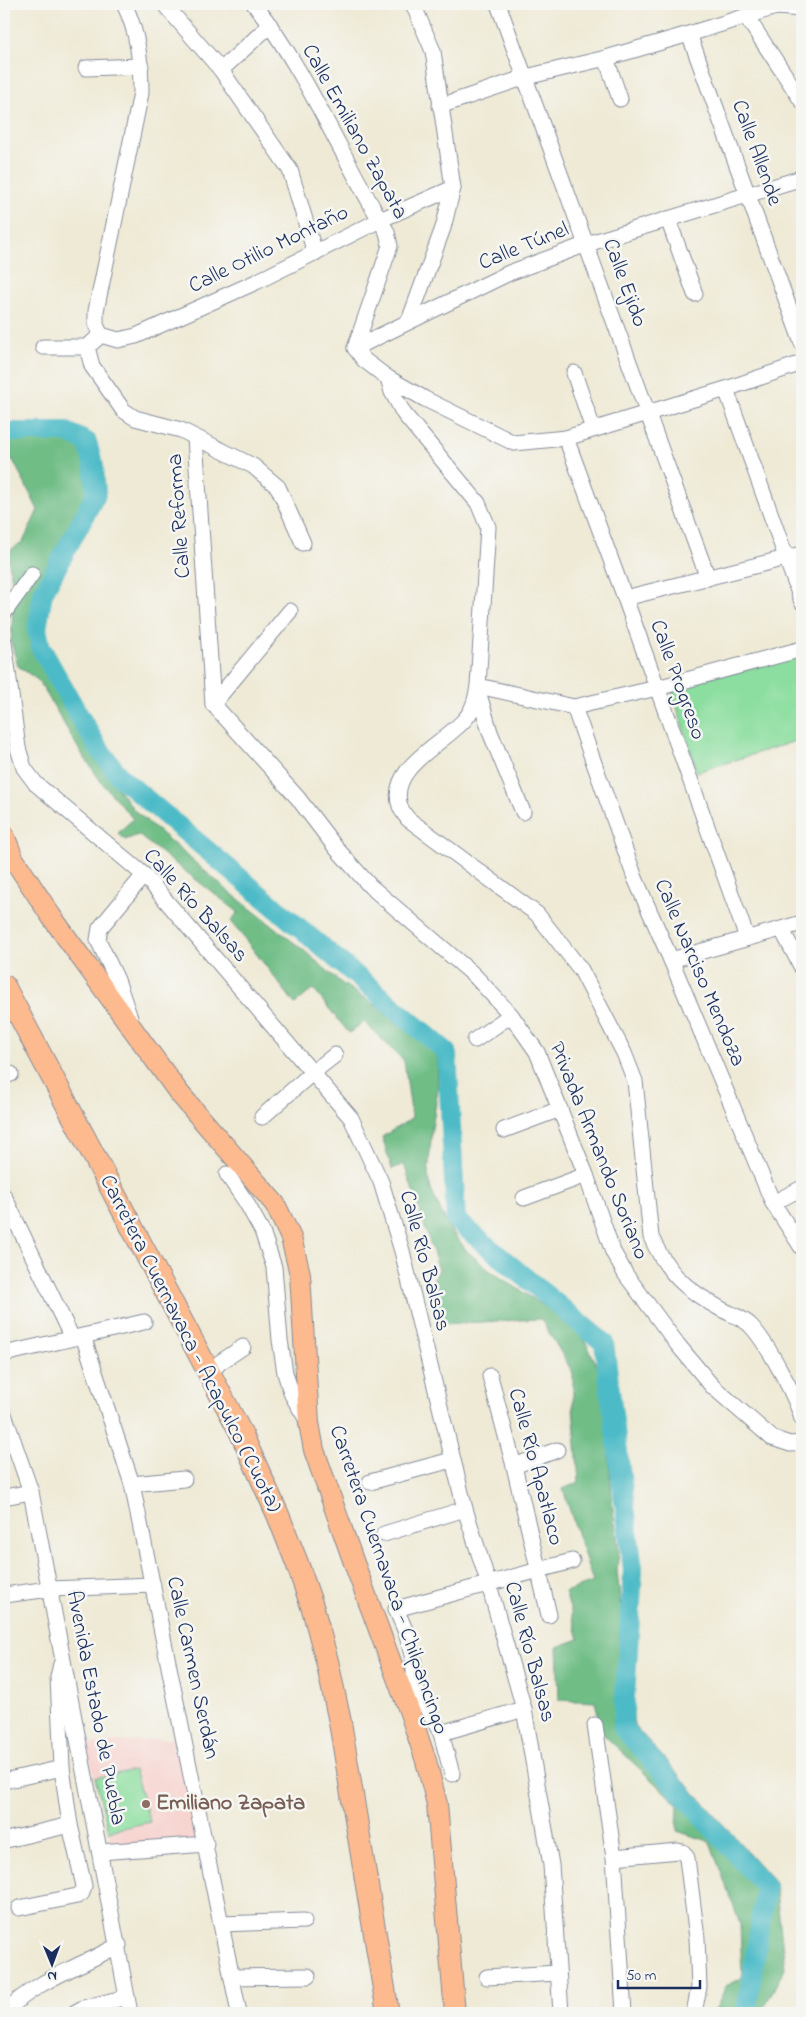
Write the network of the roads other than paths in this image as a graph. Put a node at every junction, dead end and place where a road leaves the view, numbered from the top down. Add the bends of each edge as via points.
1 (124, 4) edge
2 (164, 4) edge
3 (254, 4) edge
4 (413, 4) edge
5 (498, 4) edge
6 (788, 9) edge
7 (746, 16) junction
8 (270, 25) junction
9 (689, 34) junction
10 (606, 58) junction
11 (141, 66) junction
12 (86, 68) dead end
13 (221, 70) junction
14 (526, 77) junction
15 (620, 99) dead end
16 (802, 101) edge
17 (440, 106) junction
18 (802, 178) edge
19 (453, 188) junction
20 (749, 194) junction
21 (668, 219) junction
22 (380, 220) junction
23 (587, 244) junction
24 (315, 253) junction
25 (695, 294) dead end
26 (409, 321) junction
27 (101, 335) junction
28 (802, 343) edge
29 (43, 347) dead end
30 (87, 347) junction
31 (355, 348) junction
32 (802, 363) edge
33 (574, 372) dead end
34 (388, 378) junction
35 (726, 389) junction
36 (648, 412) junction
37 (593, 429) junction
38 (196, 438) junction
39 (566, 438) junction
40 (303, 543) dead end
41 (795, 556) edge
42 (32, 574) dead end
43 (708, 578) junction
44 (625, 598) junction
45 (802, 602) edge
46 (290, 611) dead end
47 (4, 613) edge
48 (4, 642) edge
49 (802, 649) edge
50 (478, 688) junction
51 (657, 688) junction
52 (213, 704) junction
53 (574, 707) junction
54 (523, 812) dead end
55 (4, 835) edge
56 (144, 874) junction
57 (802, 923) edge
58 (782, 930) junction
59 (747, 938) junction
60 (672, 960) junction
61 (802, 968) edge
62 (4, 986) edge
63 (511, 1015) junction
64 (4, 1016) edge
65 (134, 1031) junction
66 (475, 1040) dead end
67 (335, 1055) dead end
68 (312, 1073) junction
69 (560, 1109) junction
70 (262, 1117) dead end
71 (504, 1130) dead end
72 (227, 1174) dead end
73 (586, 1175) junction
74 (802, 1188) edge
75 (4, 1196) edge
76 (524, 1198) dead end
77 (773, 1203) junction
78 (802, 1248) edge
79 (144, 1322) dead end
80 (77, 1337) junction
81 (243, 1346) dead end
82 (4, 1354) edge
83 (210, 1374) junction
84 (490, 1376) dead end
85 (4, 1414) edge
86 (802, 1419) edge
87 (309, 1423) junction
88 (802, 1444) edge
89 (557, 1450) dead end
90 (452, 1460) junction
91 (514, 1466) junction
92 (184, 1479) dead end
93 (370, 1482) dead end
94 (132, 1484) junction
95 (31, 1492) junction
96 (4, 1497) edge
97 (465, 1509) junction
98 (384, 1534) dead end
99 (572, 1561) dead end
100 (540, 1569) junction
101 (153, 1585) junction
102 (489, 1585) junction
103 (50, 1589) junction
104 (4, 1595) edge
105 (549, 1615) dead end
106 (64, 1655) junction
107 (406, 1684) junction
108 (524, 1709) junction
109 (595, 1725) dead end
110 (441, 1733) junction
111 (62, 1768) junction
112 (452, 1774) dead end
113 (4, 1780) edge
114 (70, 1825) junction
115 (6, 1840) dead end
116 (206, 1844) junction
117 (100, 1852) junction
118 (614, 1857) junction
119 (19, 1908) dead end
120 (304, 1921) dead end
121 (222, 1924) junction
122 (119, 1945) junction
123 (558, 1973) junction
124 (308, 1976) dead end
125 (233, 1977) junction
126 (487, 1978) dead end
127 (127, 1997) junction
128 (4, 2013) edge
129 (74, 2013) edge
130 (130, 2013) edge
131 (239, 2013) edge
132 (374, 2013) edge
133 (388, 2013) edge
134 (454, 2013) edge
135 (561, 2013) edge
136 (624, 2013) edge
137 (694, 2013) edge

1 - 11 street
2 - 13 street
3 - 8 street, Calle Emiliano Zapata
4 - 17 street via 433,51
5 - 14 street, Calle Ejido
6 - 7 street
7 - 9 street
7 - 16 street
8 - 13 street
8 - 22 street, Calle Emiliano Zapata
9 - 10 street
9 - 20 street, Calle Allende
10 - 14 street
10 - 15 street
11 - 12 street
11 - 27 street via 141,93 96,311 96,325
13 - 24 street via 290,170
14 - 17 street
14 - 23 street, Calle Ejido
17 - 19 street
18 - 20 street, Calle Túnel
19 - 22 street, Calle Otilio Montaño
19 - 26 street via 443,228
20 - 21 street, Calle Túnel
20 - 28 street, Calle Allende
21 - 23 street, Calle Túnel
21 - 25 street
22 - 24 street, Calle Otilio Montaño
22 - 31 street, Calle Emiliano Zapata via 390,246
23 - 26 street, Calle Túnel via 509,272
23 - 36 street, Calle Ejido
24 - 27 street, Calle Otilio Montaño via 136,336 118,340
26 - 31 street, Calle Túnel
27 - 30 street
29 - 30 street
30 - 38 street, Calle Reforma via 92,366 123,410 135,418 181,430
31 - 34 street via 364,360
32 - 35 street
33 - 37 street
34 - 39 street via 425,400 514,443
34 - 50 street via 404,414 478,503 488,527
35 - 36 street
35 - 41 street
36 - 37 street
36 - 43 street, Calle Ejido
37 - 39 street
38 - 40 street via 253,466 278,487
38 - 52 street, Calle Reforma
39 - 44 street, Calle Progreso
41 - 43 street
41 - 45 street
42 - 47 street
43 - 44 street
44 - 51 street, Calle Progreso
46 - 52 street
48 - 56 street, Calle Río Balsas via 18,748 24,768 36,784
49 - 51 street
50 - 53 street
50 - 54 street via 490,732
50 - 86 street via 474,705 466,718 424,753 402,778 398,792 400,806 408,819 537,914 581,970 635,1081 651,1237 662,1260 696,1295 750,1325 776,1364
51 - 53 street
51 - 59 street, Calle Progreso
52 - 63 street, Privada Armando Soriano via 370,886 474,975
53 - 60 street, Calle Narciso Mendoza via 635,878
55 - 65 main road, Carretera Cuernavaca - Chilpancingo via 13,858 51,916
56 - 65 street via 100,928 98,940 117,980
56 - 68 street, Calle Río Balsas
57 - 58 street
58 - 59 street
58 - 61 street
59 - 60 street
60 - 77 street, Calle Narciso Mendoza
62 - 83 highway, Carretera Cuernavaca - Acapulco (Cuota)
63 - 66 street
63 - 69 street, Privada Armando Soriano via 537,1052
64 - 132 highway, Carretera Cuernavaca - Acapulco (Cuota) via 228,1438 284,1568 301,1615 316,1673
65 - 87 main road, Carretera Cuernavaca - Chilpancingo via 178,1093 275,1204 291,1238 300,1274
67 - 68 street
68 - 70 street
68 - 90 street, Calle Río Balsas via 351,1118 381,1182 402,1251
69 - 71 street
69 - 73 street, Privada Armando Soriano
72 - 87 street via 262,1231 274,1267 285,1373 292,1396
73 - 76 street
73 - 88 street, Privada Armando Soriano via 613,1252 626,1275 678,1345 712,1386 772,1438
74 - 77 street
75 - 80 street, Calle Carmen Serdán
77 - 78 street, Calle Narciso Mendoza
79 - 80 street
80 - 82 street
80 - 94 street, Calle Carmen Serdán
81 - 83 street via 219,1363
83 - 133 highway, Carretera Cuernavaca - Acapulco (Cuota) via 278,1515 313,1609 340,1722
84 - 91 street, Calle Río Apatlaco
85 - 95 street, Avenida Estado de Puebla
87 - 107 main road, Carretera Cuernavaca - Chilpancingo via 321,1469
89 - 91 street
90 - 93 street
90 - 97 street, Calle Río Balsas
91 - 100 street, Calle Río Apatlaco
92 - 94 street
94 - 101 street, Calle Carmen Serdán
95 - 96 street
95 - 103 street, Avenida Estado de Puebla
97 - 98 street
97 - 102 street, Calle Río Balsas
99 - 100 street
100 - 102 street
100 - 105 street, Calle Río Apatlaco
101 - 103 street
101 - 116 street, Calle Carmen Serdán
102 - 107 street via 396,1609 414,1662
102 - 108 street, Calle Río Balsas
103 - 104 street
103 - 106 street, Avenida Estado de Puebla
106 - 111 street via 58,1677
106 - 117 street, Avenida Estado de Puebla
107 - 110 street
107 - 134 main road, Carretera Cuernavaca - Chilpancingo via 436,1804
108 - 110 street
108 - 123 street, Calle Río Balsas via 551,1864
109 - 118 street
110 - 112 street
111 - 113 street
111 - 114 street
114 - 115 street
114 - 119 street via 84,1886 82,1893
116 - 117 street
116 - 121 street, Calle Carmen Serdán
117 - 122 street, Avenida Estado de Puebla
118 - 136 street
118 - 137 street via 678,1851 687,1858 697,1938 699,1987
120 - 121 street
121 - 125 street, Calle Carmen Serdán
122 - 127 street, Avenida Estado de Puebla
122 - 128 street via 43,1982
123 - 126 street
123 - 135 street, Calle Río Balsas
124 - 125 street
125 - 131 street, Calle Carmen Serdán
127 - 129 street
127 - 130 street, Avenida Estado de Puebla

